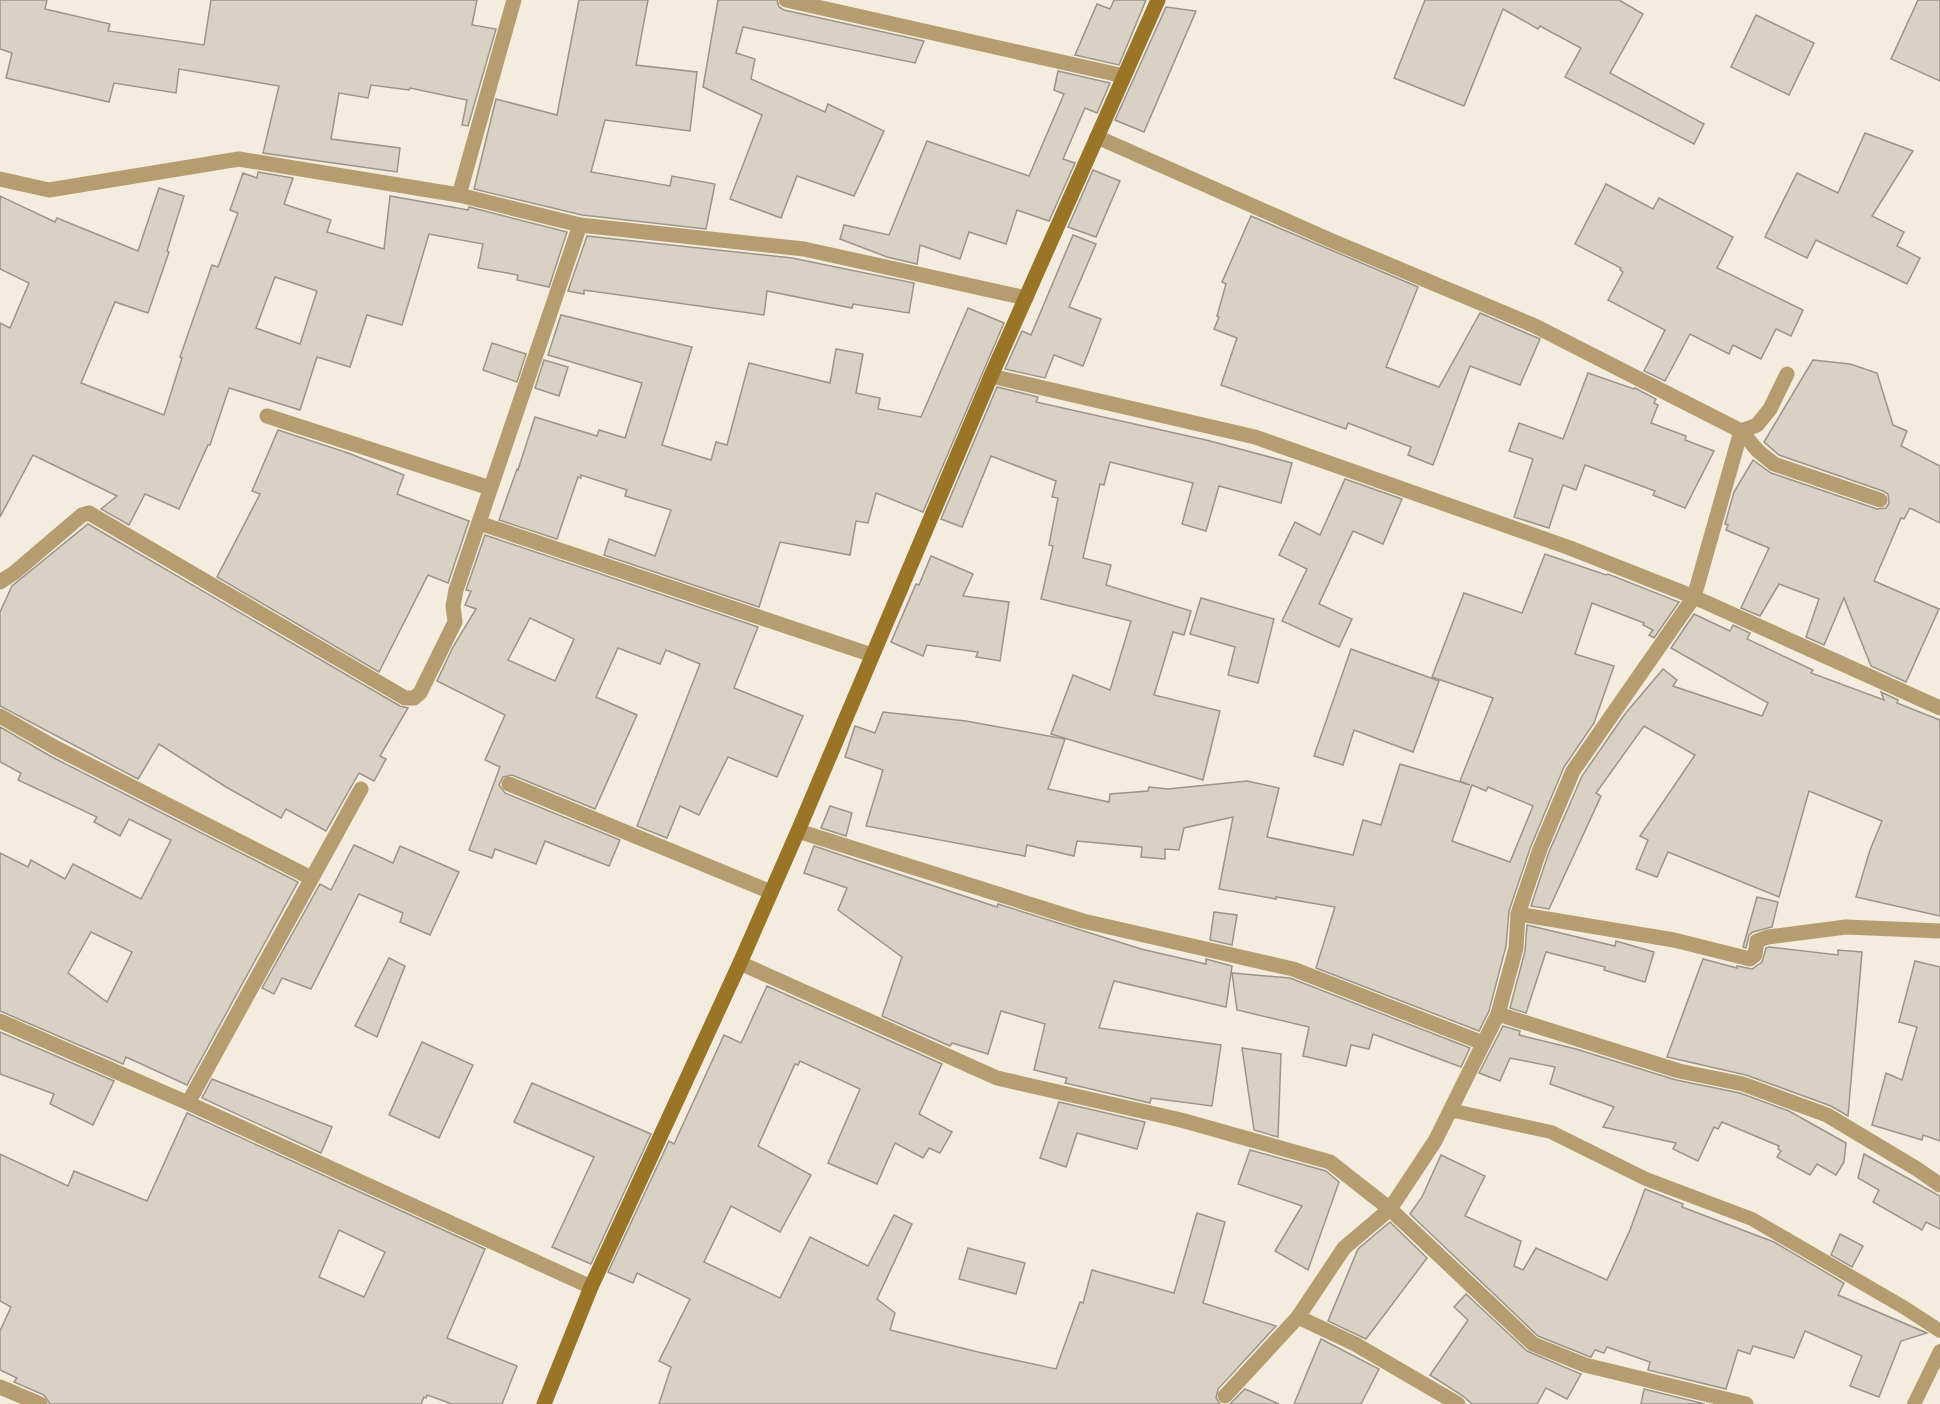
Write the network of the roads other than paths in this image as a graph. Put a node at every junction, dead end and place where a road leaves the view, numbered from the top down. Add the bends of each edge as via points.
1 (514, 0) edge
2 (786, 0) edge
3 (1158, 0) edge
4 (1124, 76) junction
5 (1097, 136) junction
6 (0, 179) edge
7 (459, 195) junction
8 (580, 225) junction
9 (1026, 298) junction
10 (1787, 374) dead end
11 (991, 376) junction
12 (267, 416) dead end
13 (1741, 431) junction
14 (490, 488) junction
15 (1880, 500) dead end
16 (479, 523) junction
17 (0, 582) edge
18 (1694, 597) junction
19 (872, 655) junction
20 (1940, 708) edge
21 (0, 716) edge
22 (508, 784) dead end
23 (361, 789) dead end
24 (798, 831) junction
25 (312, 878) junction
26 (771, 892) junction
27 (1518, 914) junction
28 (1940, 931) edge
29 (740, 963) junction
30 (1498, 1014) junction
31 (0, 1021) edge
32 (1483, 1043) junction
33 (188, 1102) junction
34 (1450, 1110) junction
35 (1940, 1185) edge
36 (1390, 1209) junction
37 (591, 1287) junction
38 (1298, 1317) junction
39 (1940, 1331) edge
40 (1940, 1351) edge
41 (0, 1387) edge
42 (1225, 1396) dead end
43 (40, 1404) edge
44 (544, 1404) edge
45 (1458, 1404) edge
46 (1746, 1404) edge
47 (1914, 1404) edge

1 - 7 street
2 - 4 street
3 - 4 street
4 - 5 street
5 - 9 street
5 - 13 street via 1535,327
6 - 7 street via 49,190 239,159
7 - 8 street
8 - 9 street via 804,249
8 - 14 street
9 - 11 street
10 - 13 street via 1770,409 1757,425
11 - 18 street via 1255,437 1570,548
11 - 19 street
12 - 14 street
13 - 15 street via 1774,464
13 - 18 street
14 - 16 street
16 - 17 street via 456,590 455,622 414,698 405,698 89,513
16 - 19 street
18 - 20 street
18 - 27 street via 1573,771 1539,849
19 - 24 street
21 - 25 street
22 - 26 street
23 - 25 street
24 - 26 street
24 - 32 street via 1083,921 1293,969
25 - 33 street
26 - 29 street
27 - 28 street via 1674,940 1750,959 1755,955 1757,941 1768,937 1846,927
27 - 30 street via 1516,948
29 - 36 street via 997,1078 1181,1120 1330,1162
29 - 37 street
30 - 32 street
30 - 35 street via 1679,1071 1743,1084 1827,1115
31 - 33 street
32 - 34 street
33 - 37 street
34 - 36 street via 1435,1141
34 - 39 lane via 1551,1132 1646,1179 1752,1219
36 - 38 street via 1344,1248
36 - 46 street via 1533,1344 1585,1365
37 - 44 street
38 - 42 street
38 - 45 street via 1355,1344
40 - 47 lane
41 - 43 street

